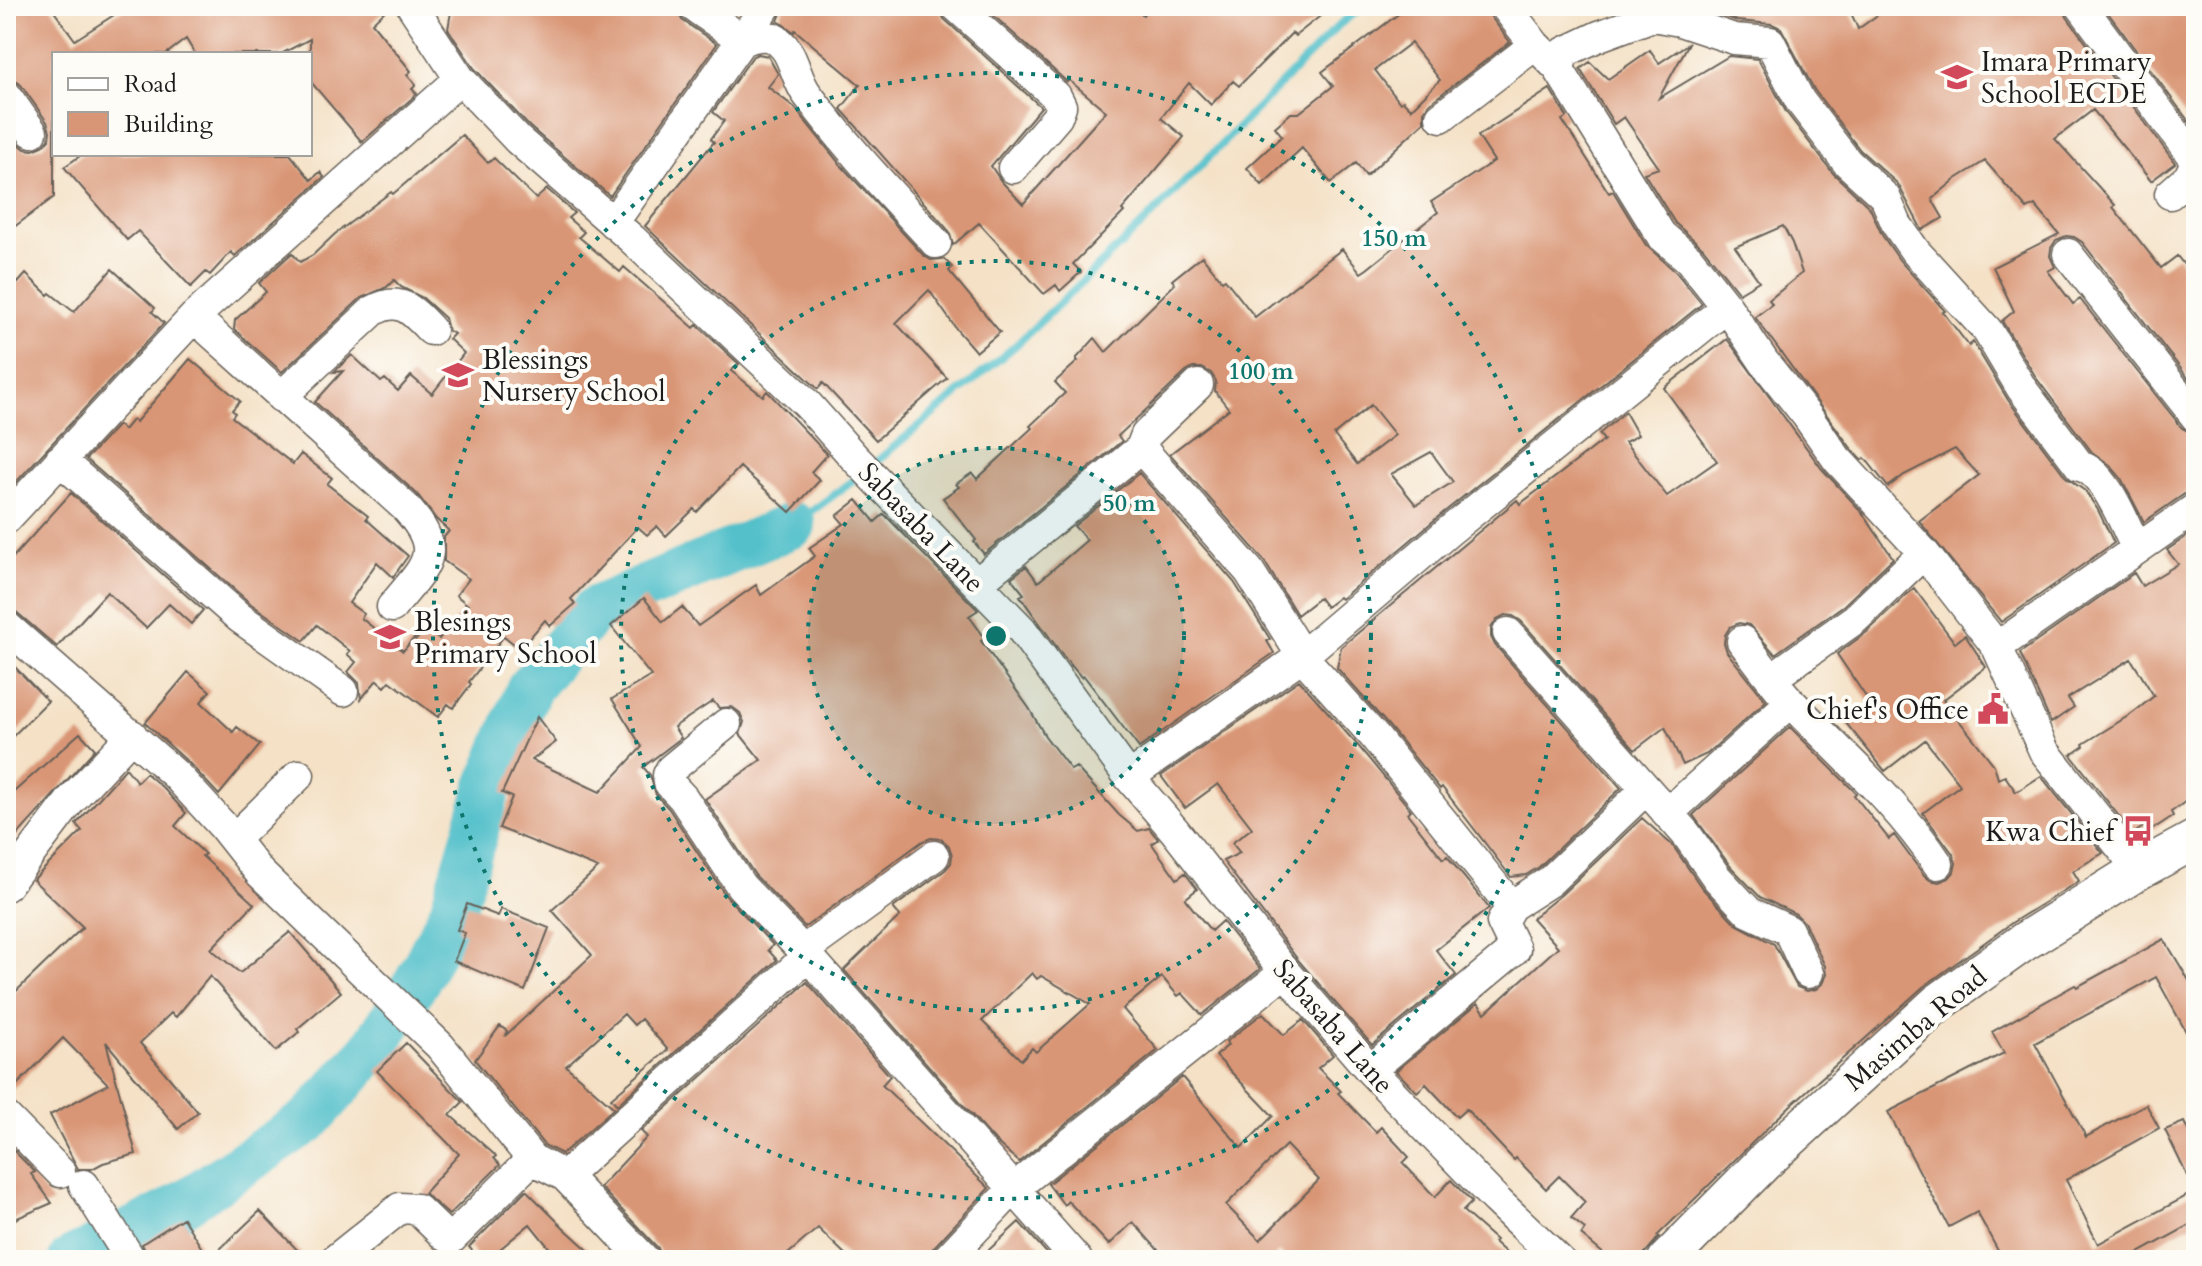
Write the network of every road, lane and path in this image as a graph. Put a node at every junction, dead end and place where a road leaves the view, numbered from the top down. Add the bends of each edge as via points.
1 (412, 6) edge
2 (693, 6) edge
3 (766, 6) edge
4 (956, 6) edge
5 (1505, 6) edge
6 (2081, 6) edge
7 (743, 40) junction
8 (1535, 45) junction
9 (1558, 68) junction
10 (460, 79) junction
11 (6, 95) edge
12 (1441, 117) dead end
13 (32, 132) dead end
14 (2196, 161) edge
15 (1013, 168) dead end
16 (2170, 194) dead end
17 (613, 223) junction
18 (936, 243) dead end
19 (2068, 254) dead end
20 (1727, 307) junction
21 (194, 317) junction
22 (431, 330) dead end
23 (1198, 385) dead end
24 (281, 397) junction
25 (2196, 417) edge
26 (1141, 448) junction
27 (60, 460) junction
28 (2196, 508) edge
29 (6, 519) edge
30 (2137, 549) junction
31 (1924, 553) junction
32 (977, 583) junction
33 (392, 607) dead end
34 (6, 626) edge
35 (1508, 633) dead end
36 (1742, 641) dead end
37 (1997, 647) junction
38 (1302, 656) junction
39 (1781, 690) junction
40 (343, 691) dead end
41 (726, 724) dead end
42 (132, 735) junction
43 (299, 775) dead end
44 (1129, 777) junction
45 (1646, 789) junction
46 (1667, 814) junction
47 (234, 839) junction
48 (2196, 839) edge
49 (934, 856) dead end
50 (1938, 864) dead end
51 (2139, 870) junction
52 (6, 886) edge
53 (1511, 906) junction
54 (806, 954) junction
55 (1285, 972) junction
56 (1808, 973) dead end
57 (1370, 1070) junction
58 (6, 1117) edge
59 (532, 1159) junction
60 (565, 1176) junction
61 (1013, 1189) junction
62 (128, 1256) edge
63 (335, 1260) edge
64 (645, 1260) edge
65 (946, 1260) edge
66 (1077, 1260) edge
67 (1559, 1260) edge
68 (1667, 1260) edge

1 - 10 street, Sabasaba Lane
2 - 7 street
3 - 7 street
4 - 15 street via 1061,106
5 - 8 street
6 - 14 street
7 - 17 street
7 - 18 street via 758,35 774,38 791,56 799,83 840,140
8 - 9 street
8 - 12 street
9 - 20 street via 1661,235 1689,259
9 - 30 street via 1565,52 1653,16 1734,39 1770,42 1807,111 1847,162 1885,197 1915,251 1987,330 2022,389 2080,466 2091,469 2106,487
10 - 17 street, Sabasaba Lane via 518,140
10 - 21 street
11 - 13 street
14 - 16 street via 2189,177
17 - 32 street, Sabasaba Lane via 807,404
19 - 25 street
20 - 31 street via 1837,459
20 - 38 street
21 - 24 street
21 - 27 street
22 - 24 street via 415,312 386,304
23 - 26 street via 1146,435
24 - 33 street via 423,527 429,544 426,565
26 - 32 street
26 - 38 street via 1249,571
27 - 29 street
27 - 40 street via 240,618
28 - 30 street
30 - 37 street
31 - 37 street
31 - 39 street
32 - 44 street, Sabasaba Lane via 1022,630
34 - 42 street
35 - 45 street
36 - 39 street
37 - 51 street via 2044,751
38 - 44 street
38 - 53 street
39 - 46 street
39 - 50 street via 1861,771
41 - 54 street via 671,769 669,783 741,886
42 - 47 street
42 - 52 street via 71,800
43 - 47 street
44 - 55 street, Sabasaba Lane
45 - 46 street
45 - 53 street via 1550,881
46 - 56 street via 1749,912 1788,930
47 - 59 street via 260,873 440,1046
48 - 51 street, Masimba Road
49 - 54 street
51 - 68 street, Masimba Road via 1938,1003 1764,1162
53 - 57 street via 1502,922 1515,949
54 - 60 street
54 - 61 street
55 - 57 street, Sabasaba Lane
55 - 61 street
57 - 67 street, Sabasaba Lane
58 - 62 street via 72,1179
59 - 60 street
59 - 63 street via 451,1239 410,1206 400,1208
60 - 64 street
61 - 65 street
61 - 66 street

